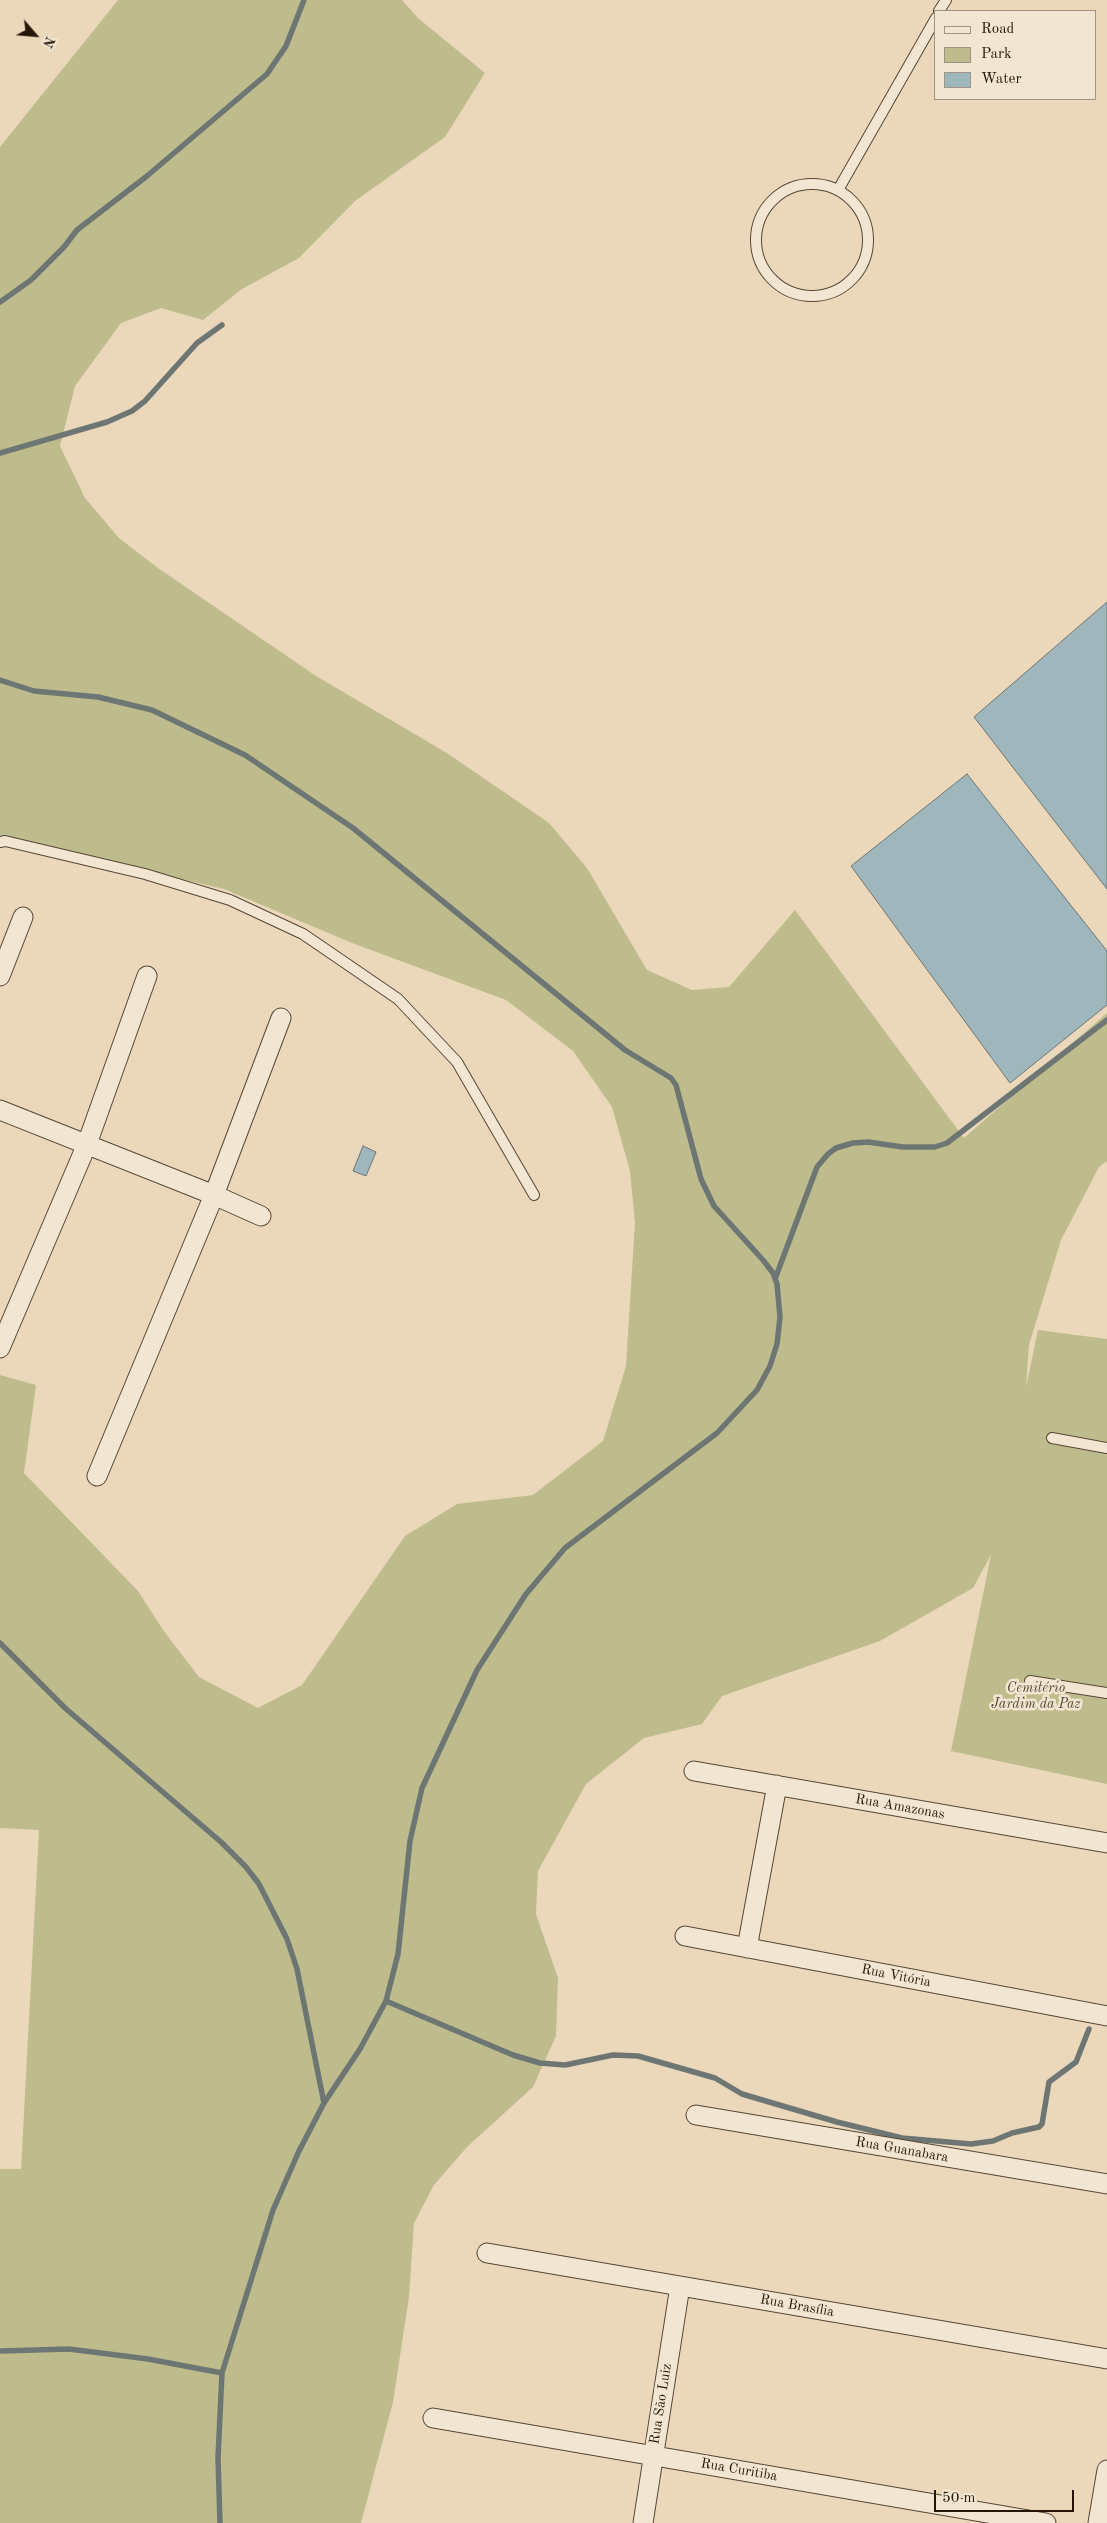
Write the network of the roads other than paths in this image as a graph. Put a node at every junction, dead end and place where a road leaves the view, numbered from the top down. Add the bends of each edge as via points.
1 (934, 22) edge
2 (838, 190) junction
3 (0, 842) edge
4 (23, 917) dead end
5 (0, 976) edge
6 (147, 976) dead end
7 (282, 1018) dead end
8 (0, 1110) edge
9 (87, 1144) junction
10 (214, 1195) junction
11 (534, 1195) dead end
12 (261, 1216) dead end
13 (0, 1348) edge
14 (1052, 1438) dead end
15 (1107, 1448) edge
16 (97, 1476) dead end
17 (1030, 1681) dead end
18 (1107, 1693) edge
19 (694, 1771) dead end
20 (777, 1785) junction
21 (1107, 1843) edge
22 (685, 1936) dead end
23 (747, 1948) junction
24 (1107, 2016) edge
25 (696, 2115) dead end
26 (1107, 2184) edge
27 (487, 2253) dead end
28 (680, 2286) junction
29 (1107, 2359) edge
30 (433, 2418) dead end
31 (653, 2456) junction
32 (1107, 2470) edge
33 (643, 2523) edge
34 (1046, 2523) edge
35 (1098, 2523) edge

1 - 2 lane
2 - 2 lane via 806,184 782,193 764,210 758,225 758,258 766,273 792,293 809,296 841,288 854,277 865,255 867,230 861,214 852,200
3 - 11 lane via 145,874 230,900 303,934 398,1000 457,1062
4 - 5 street
6 - 9 street
7 - 10 street
8 - 9 street
9 - 10 street
9 - 13 street
10 - 12 street
10 - 16 street
14 - 15 lane
17 - 18 lane
19 - 20 street, Rua Amazonas
20 - 21 street, Rua Amazonas
20 - 23 street
22 - 23 street, Rua Vitória
23 - 24 street, Rua Vitória
25 - 26 street, Rua Guanabara
27 - 28 street, Rua Brasília
28 - 29 street, Rua Brasília
28 - 31 street, Rua São Luiz
30 - 31 street, Rua Curitiba
31 - 33 street, Rua São Luiz
31 - 34 street, Rua Curitiba
32 - 35 street

